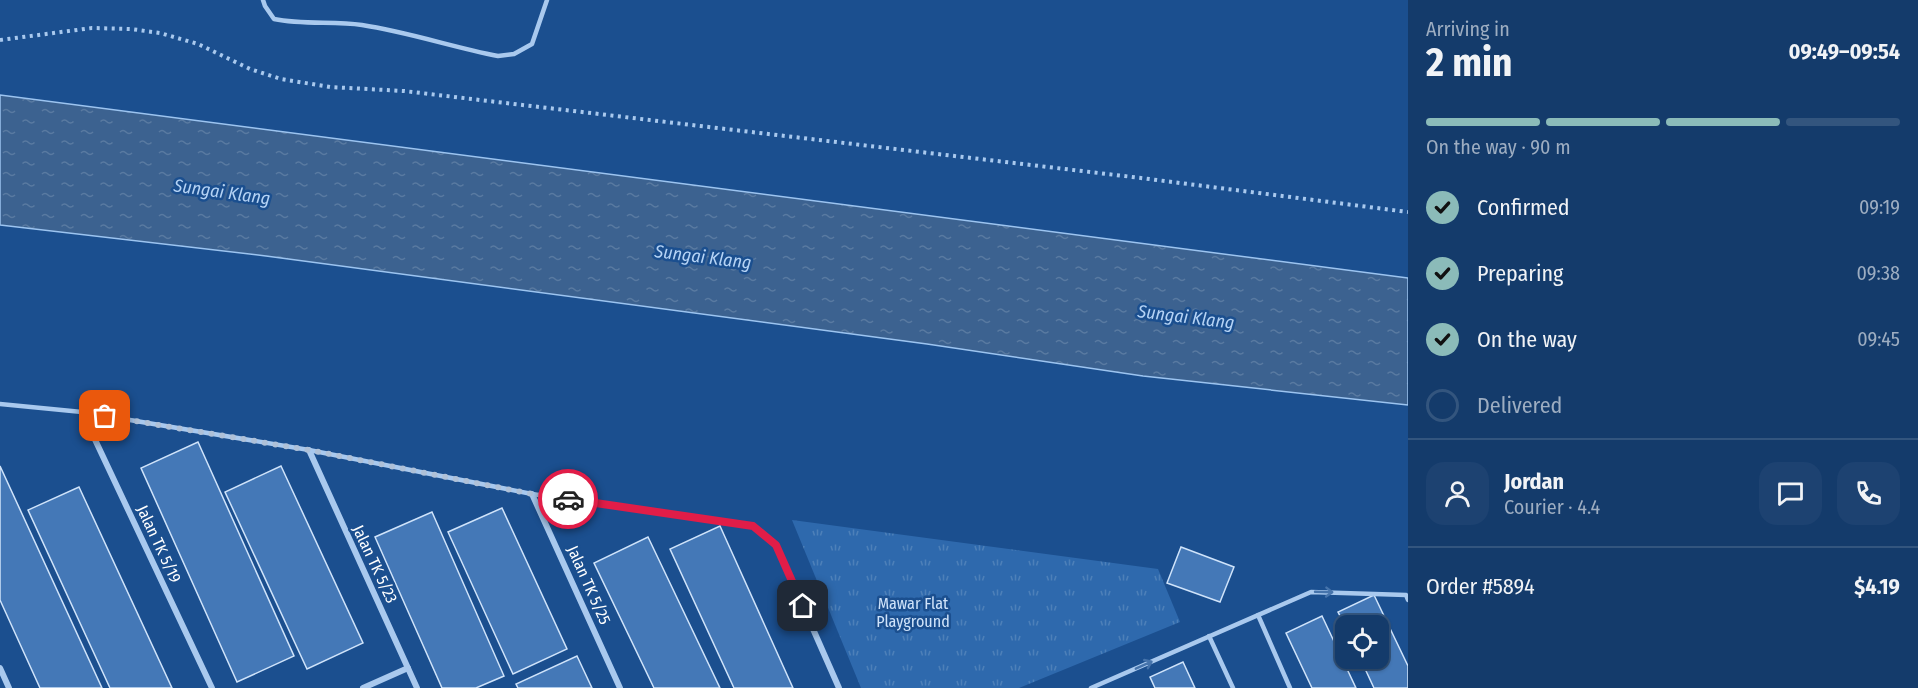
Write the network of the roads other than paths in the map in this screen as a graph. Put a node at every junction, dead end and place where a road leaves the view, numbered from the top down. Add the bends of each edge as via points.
1 (264, 0) edge
2 (547, 0) edge
3 (0, 404) edge
4 (82, 412) junction
5 (309, 450) junction
6 (532, 494) junction
7 (753, 526) joint
8 (1408, 600) edge
9 (1258, 615) junction
10 (1209, 636) junction
11 (0, 668) edge
12 (408, 668) junction
13 (9, 688) edge
14 (212, 688) edge
15 (363, 688) edge
16 (417, 688) edge
17 (620, 688) edge
18 (839, 688) edge
19 (1091, 688) edge
20 (1233, 688) edge
21 (1290, 688) edge

1 - 2 lane via 274,19 378,28 498,56 514,54 532,44
3 - 4 lane
4 - 5 lane
4 - 14 street, Jalan TK 5/19
5 - 6 lane
5 - 12 street, Jalan TK 5/23
6 - 7 lane
6 - 17 street, Jalan TK 5/25
7 - 18 street via 776,545
9 -> 8 lane via 1311,592 1406,595
9 - 10 lane
9 - 21 lane
19 -> 10 lane
10 - 20 lane
11 - 13 street
12 - 15 street
12 - 16 street, Jalan TK 5/23

